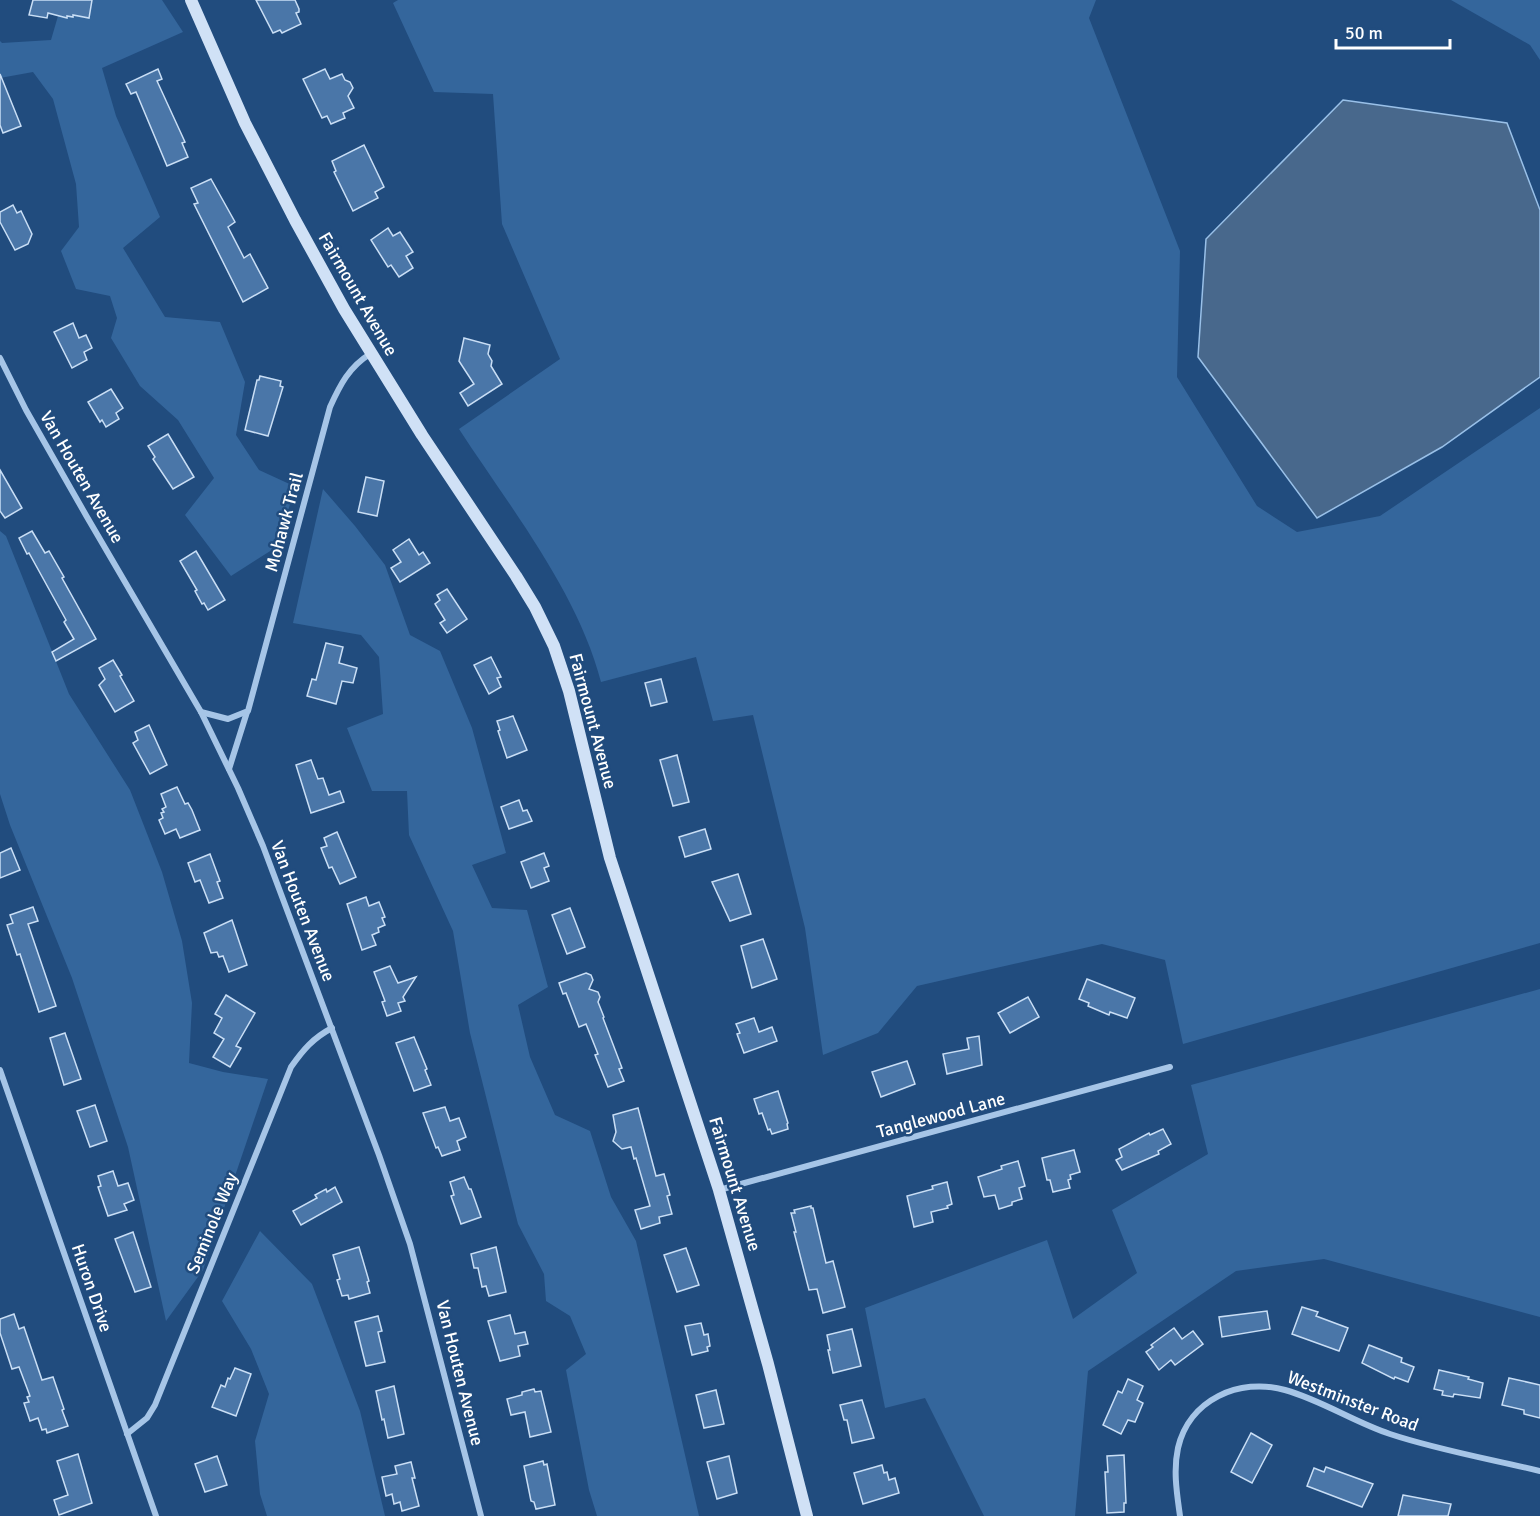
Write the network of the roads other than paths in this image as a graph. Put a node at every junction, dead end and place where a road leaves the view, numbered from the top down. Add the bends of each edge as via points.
1 (191, 0) edge
2 (370, 354) junction
3 (0, 358) edge
4 (248, 711) junction
5 (201, 712) junction
6 (229, 769) junction
7 (332, 1028) junction
8 (1170, 1067) dead end
9 (0, 1070) edge
10 (719, 1190) junction
11 (127, 1434) junction
12 (1540, 1471) edge
13 (156, 1516) edge
14 (481, 1516) edge
15 (807, 1516) edge
16 (1180, 1516) edge

1 - 2 main road, Fairmount Avenue via 245,123
2 - 4 street, Mohawk Trail via 348,373 330,407
2 - 10 main road, Fairmount Avenue via 516,576 554,646 569,691 610,858
3 - 5 street, Van Houten Avenue via 26,410
4 - 5 street via 228,718
4 - 6 street, Mohawk Trail
5 - 6 street, Van Houten Avenue
6 - 7 street, Van Houten Avenue via 263,846
7 - 11 street, Seminole Way via 307,1044 291,1067 155,1405 147,1418
7 - 14 street, Van Houten Avenue via 410,1244
8 - 10 street, Tanglewood Lane
9 - 11 street, Huron Drive
10 - 15 main road, Fairmount Avenue
11 - 13 street, Huron Drive
12 - 16 street, Westminster Road via 1404,1438 1286,1390 1263,1386 1236,1388 1206,1405 1184,1431 1176,1461

